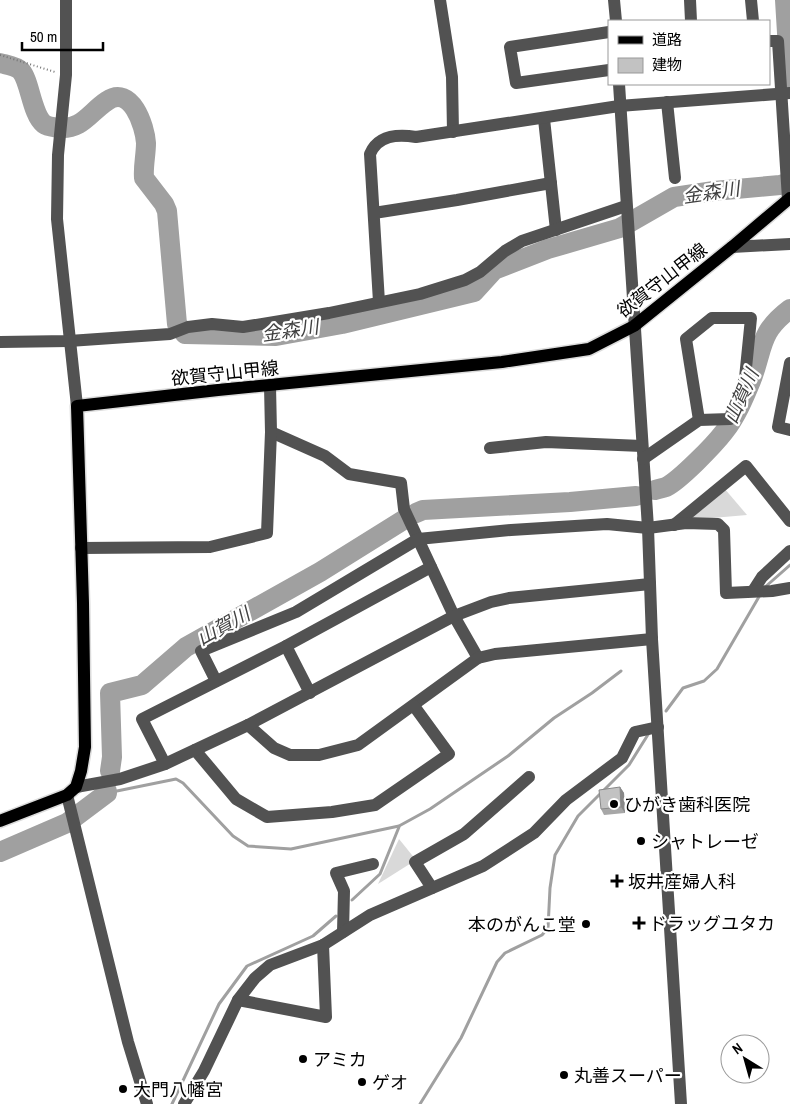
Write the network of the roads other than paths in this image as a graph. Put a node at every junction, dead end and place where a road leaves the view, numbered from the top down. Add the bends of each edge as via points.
1 (66, 0) edge
2 (440, 0) edge
3 (614, 0) edge
4 (690, 0) edge
5 (751, 0) edge
6 (616, 20) edge
7 (691, 20) edge
8 (753, 20) edge
9 (608, 32) edge
10 (770, 41) edge
11 (608, 70) edge
12 (619, 85) edge
13 (785, 92) edge
14 (668, 102) junction
15 (619, 106) junction
16 (544, 119) junction
17 (453, 132) junction
18 (674, 178) dead end
19 (551, 182) junction
20 (789, 198) edge
21 (626, 206) junction
22 (374, 213) junction
23 (556, 230) junction
24 (790, 244) edge
25 (732, 247) junction
26 (379, 302) junction
27 (634, 326) junction
28 (69, 341) junction
29 (0, 342) edge
30 (789, 372) edge
31 (270, 386) junction
32 (77, 406) junction
33 (699, 420) junction
34 (790, 430) edge
35 (271, 432) junction
36 (490, 448) dead end
37 (642, 453) junction
38 (790, 521) edge
39 (674, 525) junction
40 (648, 528) junction
41 (418, 539) junction
42 (81, 548) junction
43 (790, 551) edge
44 (431, 567) junction
45 (650, 584) junction
46 (790, 588) edge
47 (761, 591) junction
48 (454, 616) junction
49 (652, 639) junction
50 (286, 646) junction
51 (478, 658) junction
52 (216, 681) junction
53 (310, 693) junction
54 (414, 706) junction
55 (248, 725) junction
56 (658, 727) junction
57 (195, 750) junction
58 (165, 764) junction
59 (529, 777) dead end
60 (72, 791) junction
61 (0, 821) edge
62 (373, 864) dead end
63 (432, 888) junction
64 (343, 932) junction
65 (323, 945) junction
66 (238, 1000) junction
67 (146, 1104) edge
68 (184, 1104) edge
69 (681, 1104) edge

1 - 28 street via 66,75 58,155 58,219
2 - 17 street via 452,77
3 - 6 street
4 - 7 street
5 - 8 street
9 - 11 street via 510,48 516,83
10 - 13 street via 778,41
12 - 15 street
13 - 14 street
13 - 20 street
14 - 15 street
14 - 18 street
15 - 16 street
15 - 21 street
16 - 17 street
16 - 19 street
17 - 22 street via 416,137 391,136 373,148 370,154
19 - 22 street
19 - 23 street
20 - 25 main road, 欲賀守山甲線
21 - 23 street
21 - 27 street
22 - 26 street
23 - 26 street via 522,241 465,280
24 - 25 street
25 - 27 main road, 欲賀守山甲線
26 - 28 street via 243,326 188,326 170,334
27 - 31 main road, 欲賀守山甲線 via 589,349 566,354
27 - 37 street
28 - 29 street
28 - 32 street
30 - 34 street via 778,427
31 - 32 main road, 欲賀守山甲線
31 - 35 street
32 - 42 main road
33 - 33 street via 730,419 745,378 751,318 712,318 686,339
33 - 37 street
35 - 41 street via 325,456 349,474 401,482 404,509
35 - 42 street via 267,533 210,547
36 - 37 street via 546,442
37 - 40 street
38 - 39 street via 746,466
39 - 40 street
39 - 47 street via 718,524 724,530 726,593
40 - 41 street via 608,524
40 - 45 street
41 - 44 street
41 - 52 street via 296,612 201,651
42 - 60 main road via 85,747 81,772
43 - 47 street via 762,577
44 - 48 street
44 - 50 street
45 - 48 street via 509,598
45 - 49 street
46 - 47 street
48 - 51 street
48 - 53 street
49 - 51 street
49 - 56 street
50 - 52 street
50 - 53 street
51 - 54 street
52 - 58 street via 142,719
53 - 55 street
54 - 55 street via 358,745 319,755 290,755 274,748
54 - 57 street via 450,754 375,805 267,817 236,799
55 - 57 street
56 - 63 street via 635,732 622,758 566,800 534,833 483,866
56 - 69 street
57 - 58 street
58 - 60 street
59 - 63 street via 464,834 415,862
60 - 61 main road
60 - 67 street via 128,1042
62 - 64 street via 336,873 344,892
63 - 64 street via 370,915
64 - 65 street
65 - 66 street via 270,965
65 - 66 street via 326,1017
66 - 68 street via 204,1071

